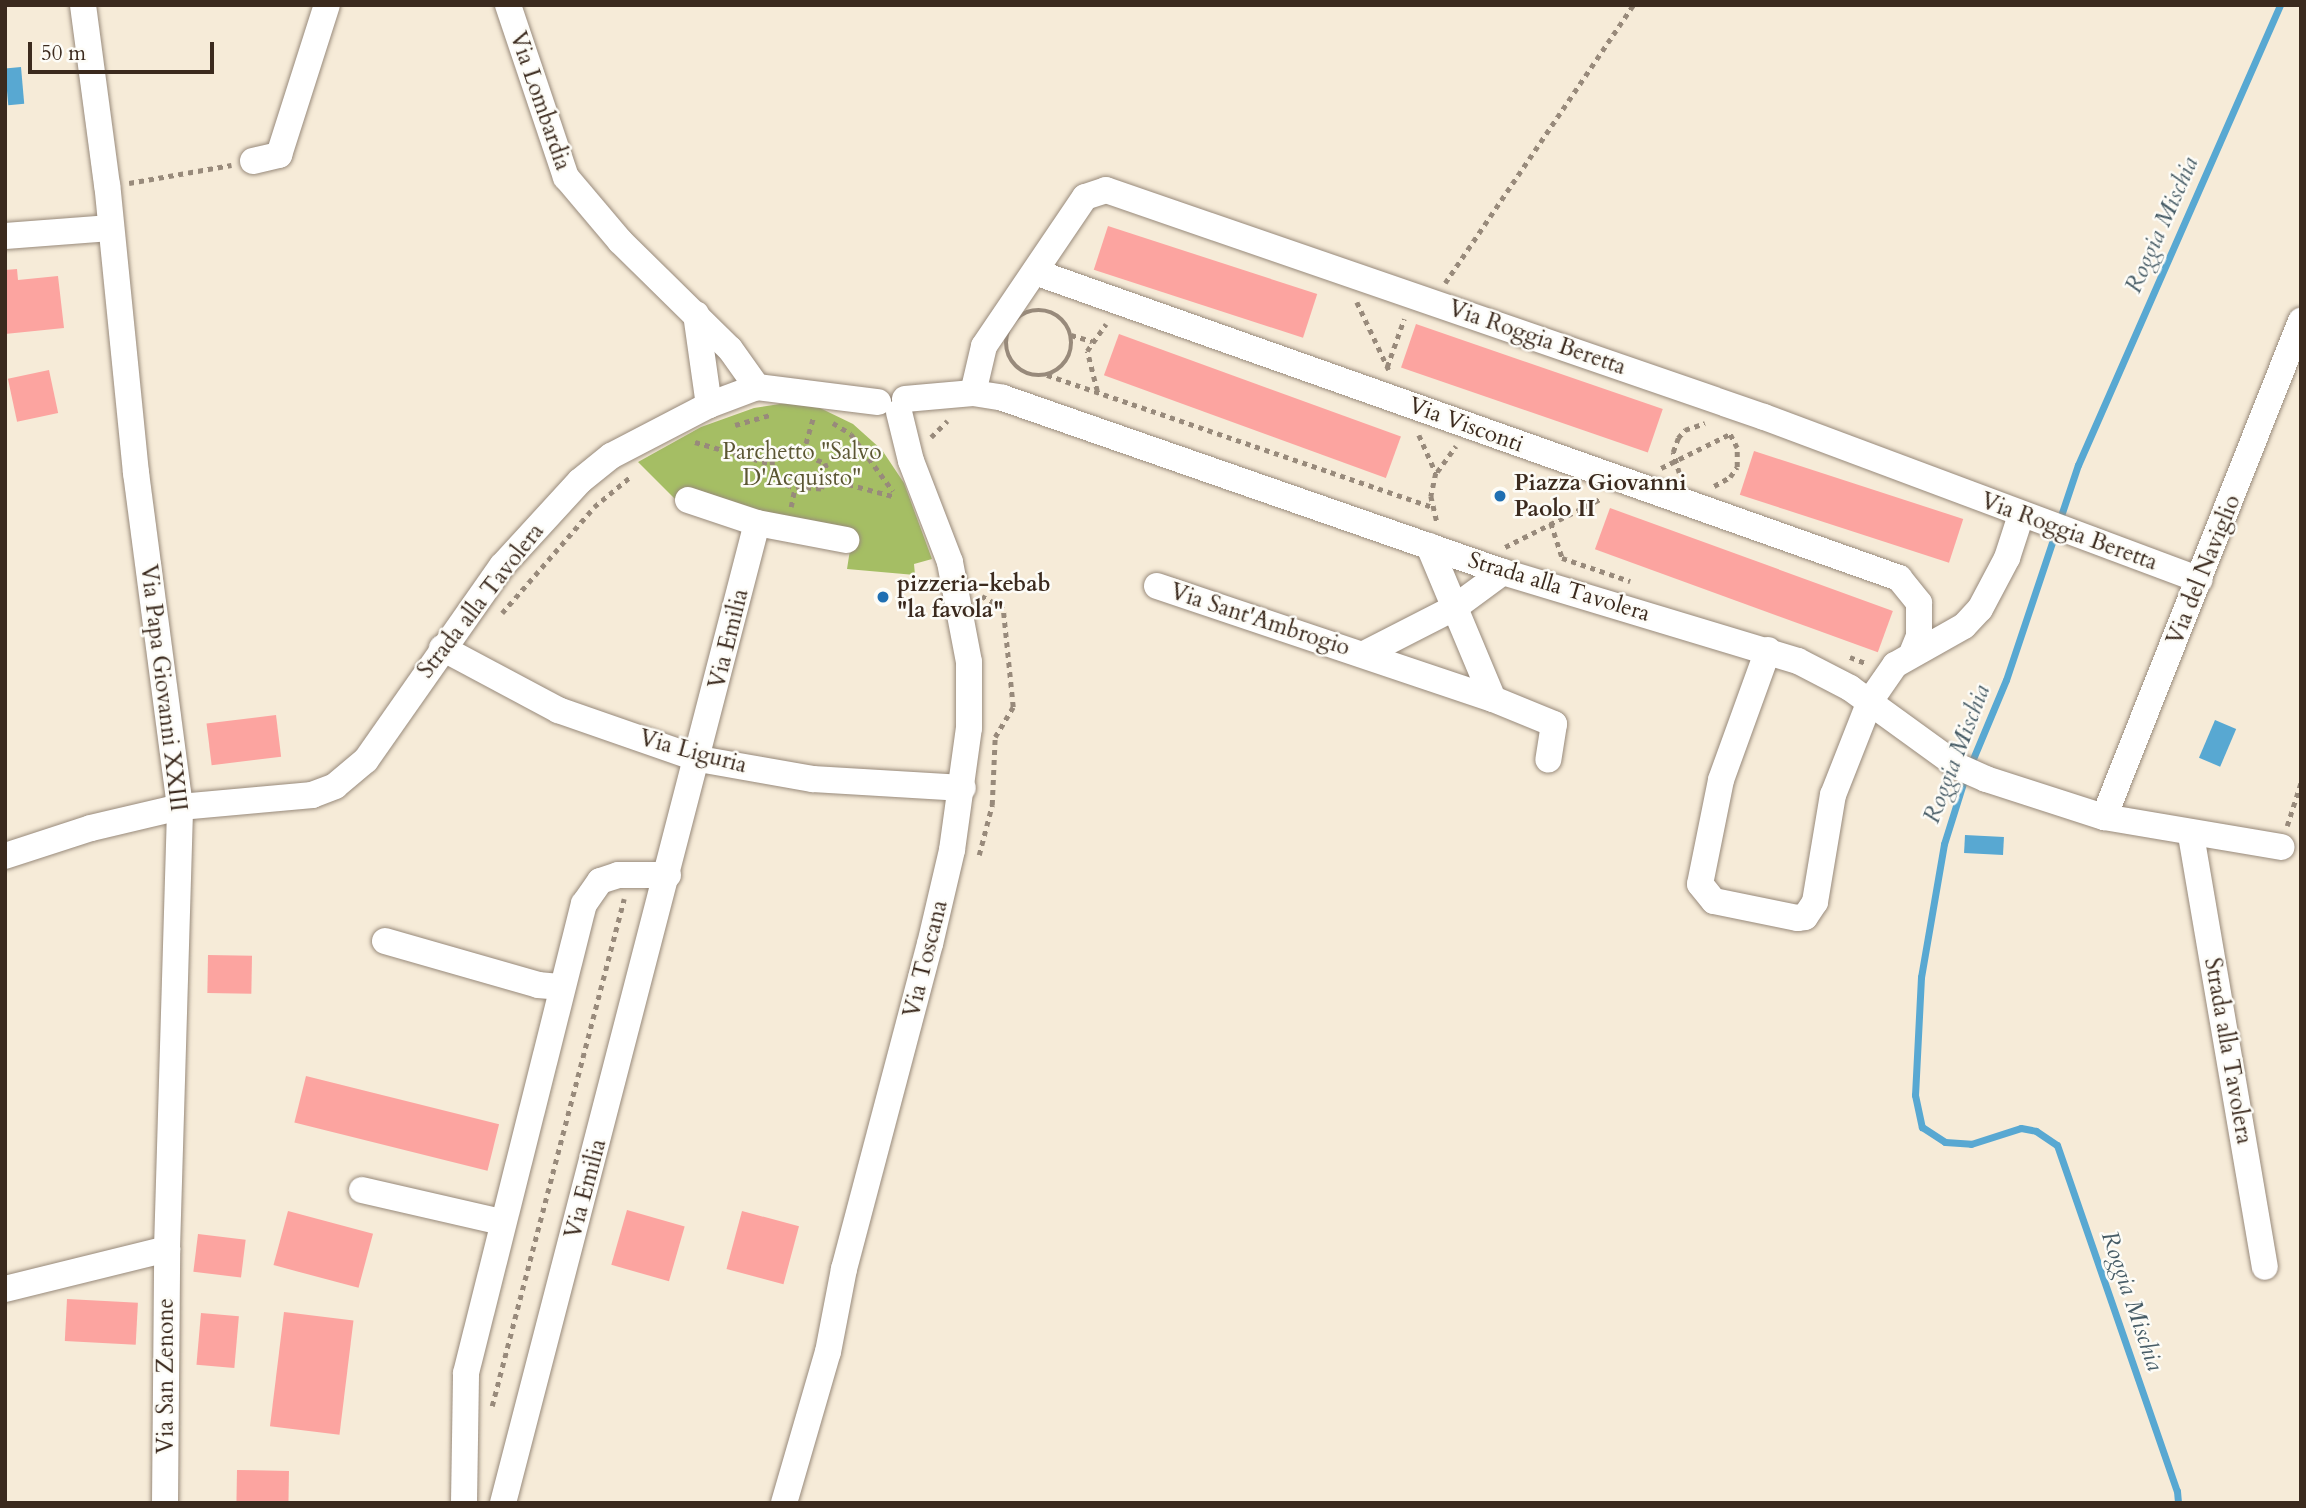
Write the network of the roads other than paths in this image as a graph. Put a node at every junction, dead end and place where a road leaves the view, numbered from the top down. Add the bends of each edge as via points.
1 (83, 5) edge
2 (327, 5) edge
3 (508, 5) edge
4 (253, 161) road end
5 (111, 228) junction
6 (5, 236) edge
7 (1035, 272) junction
8 (696, 314) junction
9 (2301, 321) edge
10 (757, 387) junction
11 (973, 393) junction
12 (894, 404) junction
13 (709, 405) junction
14 (688, 500) dead end
15 (2033, 520) junction
16 (757, 523) junction
17 (846, 540) dead end
18 (1429, 546) junction
19 (1503, 572) junction
20 (2200, 580) junction
21 (1157, 586) dead end
22 (1454, 608) junction
23 (442, 648) junction
24 (1768, 650) junction
25 (1913, 651) junction
26 (1364, 654) junction
27 (1493, 699) junction
28 (1870, 701) junction
29 (699, 759) junction
30 (1548, 760) dead end
31 (963, 789) junction
32 (180, 807) junction
33 (2104, 817) junction
34 (2191, 835) junction
35 (2281, 847) road end
36 (5, 856) edge
37 (668, 875) junction
38 (385, 941) dead end
39 (562, 987) junction
40 (362, 1190) dead end
41 (502, 1222) junction
42 (167, 1249) junction
43 (2265, 1267) dead end
44 (5, 1289) edge
45 (165, 1503) edge
46 (464, 1503) edge
47 (503, 1503) edge
48 (784, 1503) edge

1 - 5 street, Via Papa Giovanni XXIII
2 - 4 street via 279,155
3 - 8 street, Via Lombardia via 566,177 620,241
5 - 6 street
5 - 32 street, Via Papa Giovanni XXIII via 136,473
7 - 11 street, Via Roggia Beretta via 984,346
7 - 15 street, Via Roggia Beretta via 1085,197 1106,190 1764,417
7 - 25 street, Via Visconti via 1899,578 1919,603 1919,636
8 - 10 street, Via Lombardia via 747,368
8 - 13 street
9 - 20 street, Via del Naviglio
10 - 12 street, Strada alla Tavolera
10 - 13 street, Strada alla Tavolera
11 - 12 street, Strada alla Tavolera
11 - 18 street, Strada alla Tavolera via 1003,398
12 - 31 street, Via Toscana via 911,461 940,530 969,662 970,728
13 - 23 street, Strada alla Tavolera via 630,445 580,481 502,566
14 - 16 street
15 - 20 street, Via Roggia Beretta
15 - 25 street via 1980,609 1964,626
16 - 17 street
16 - 29 street, Via Emilia
18 - 19 street, Strada alla Tavolera
18 - 22 street
19 - 22 street, Via Sant'Ambrogio
19 - 24 street, Strada alla Tavolera
20 - 33 street, Via del Naviglio
21 - 26 street, Via Sant'Ambrogio
22 - 26 street, Via Sant'Ambrogio
22 - 27 street
23 - 29 street, Via Liguria via 558,710
23 - 32 street, Strada alla Tavolera via 351,777 312,795
24 - 28 street, Strada alla Tavolera via 1829,676
24 - 28 street via 1734,738 1719,793 1700,884 1714,901 1797,918 1811,912 1833,795
25 - 28 street via 1895,665
26 - 27 street, Via Sant'Ambrogio
27 - 30 street, Via Sant'Ambrogio via 1554,724
28 - 33 street, Strada alla Tavolera via 1959,767
29 - 31 street, Via Liguria via 813,779
29 - 37 street, Via Emilia
31 - 48 street, Via Toscana via 930,944 844,1269 828,1352
32 - 36 street, Strada alla Tavolera via 91,828
32 - 42 street, Via Papa Giovanni XXIII
33 - 34 street, Strada alla Tavolera
34 - 35 street, Strada alla Tavolera
34 - 43 street, Strada alla Tavolera
37 - 39 street via 621,875 591,889
37 - 47 street, Via Emilia
38 - 39 street via 538,985
39 - 41 street
40 - 41 street
41 - 46 street via 466,1373
42 - 44 street
42 - 45 street, Via San Zenone

